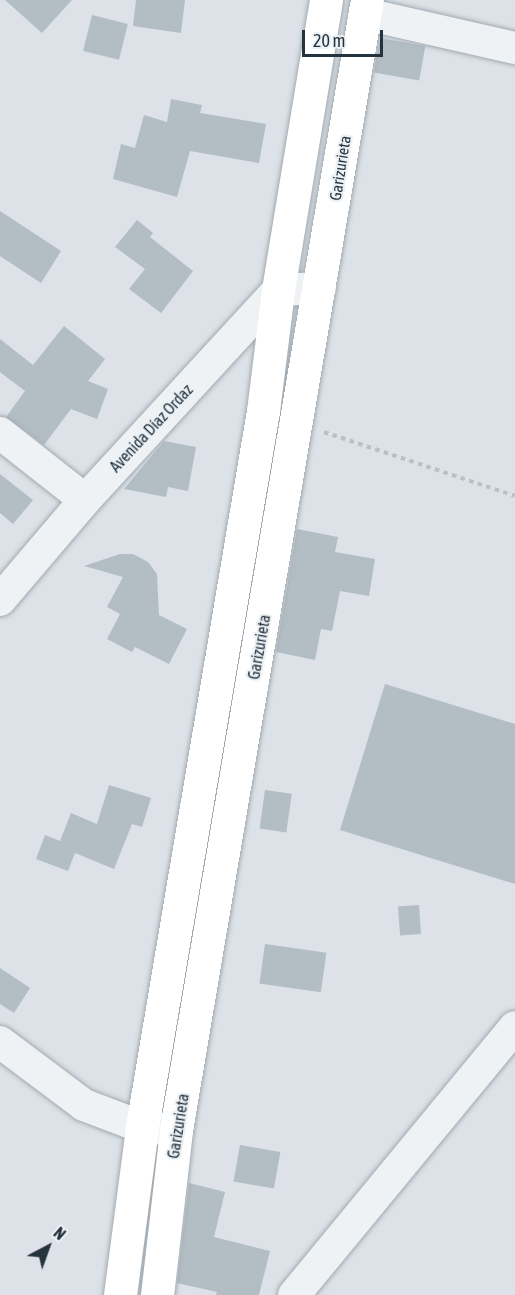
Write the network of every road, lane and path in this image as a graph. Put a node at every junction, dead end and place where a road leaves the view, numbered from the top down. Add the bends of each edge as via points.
1 (326, 0) edge
2 (366, 7) edge
3 (515, 48) edge
4 (320, 288) junction
5 (278, 290) junction
6 (297, 423) junction
7 (0, 433) edge
8 (515, 496) edge
9 (85, 500) junction
10 (242, 538) junction
11 (276, 548) junction
12 (0, 600) edge
13 (217, 686) junction
14 (251, 697) junction
15 (183, 886) junction
16 (219, 892) junction
17 (515, 1028) edge
18 (1, 1044) edge
19 (142, 1127) junction
20 (176, 1130) junction
21 (120, 1295) edge
22 (157, 1295) edge
23 (294, 1295) edge

1 - 5 main road
2 - 3 street
2 - 4 main road, Garizurieta
4 - 5 street
4 - 6 main road, Garizurieta
5 - 9 street, Avenida Díaz Ordaz
5 - 10 main road
6 - 8 path
6 - 11 main road, Garizurieta
7 - 9 street
9 - 12 street, Avenida Díaz Ordaz
10 - 11 main road
10 - 13 main road
11 - 14 main road, Garizurieta
13 - 14 main road
13 - 15 main road
14 - 16 main road, Garizurieta
15 - 16 main road
15 - 19 main road
16 - 20 main road, Garizurieta
17 - 23 street
18 - 19 street via 84,1105
19 - 20 street
19 - 21 main road
20 - 22 main road, Garizurieta

